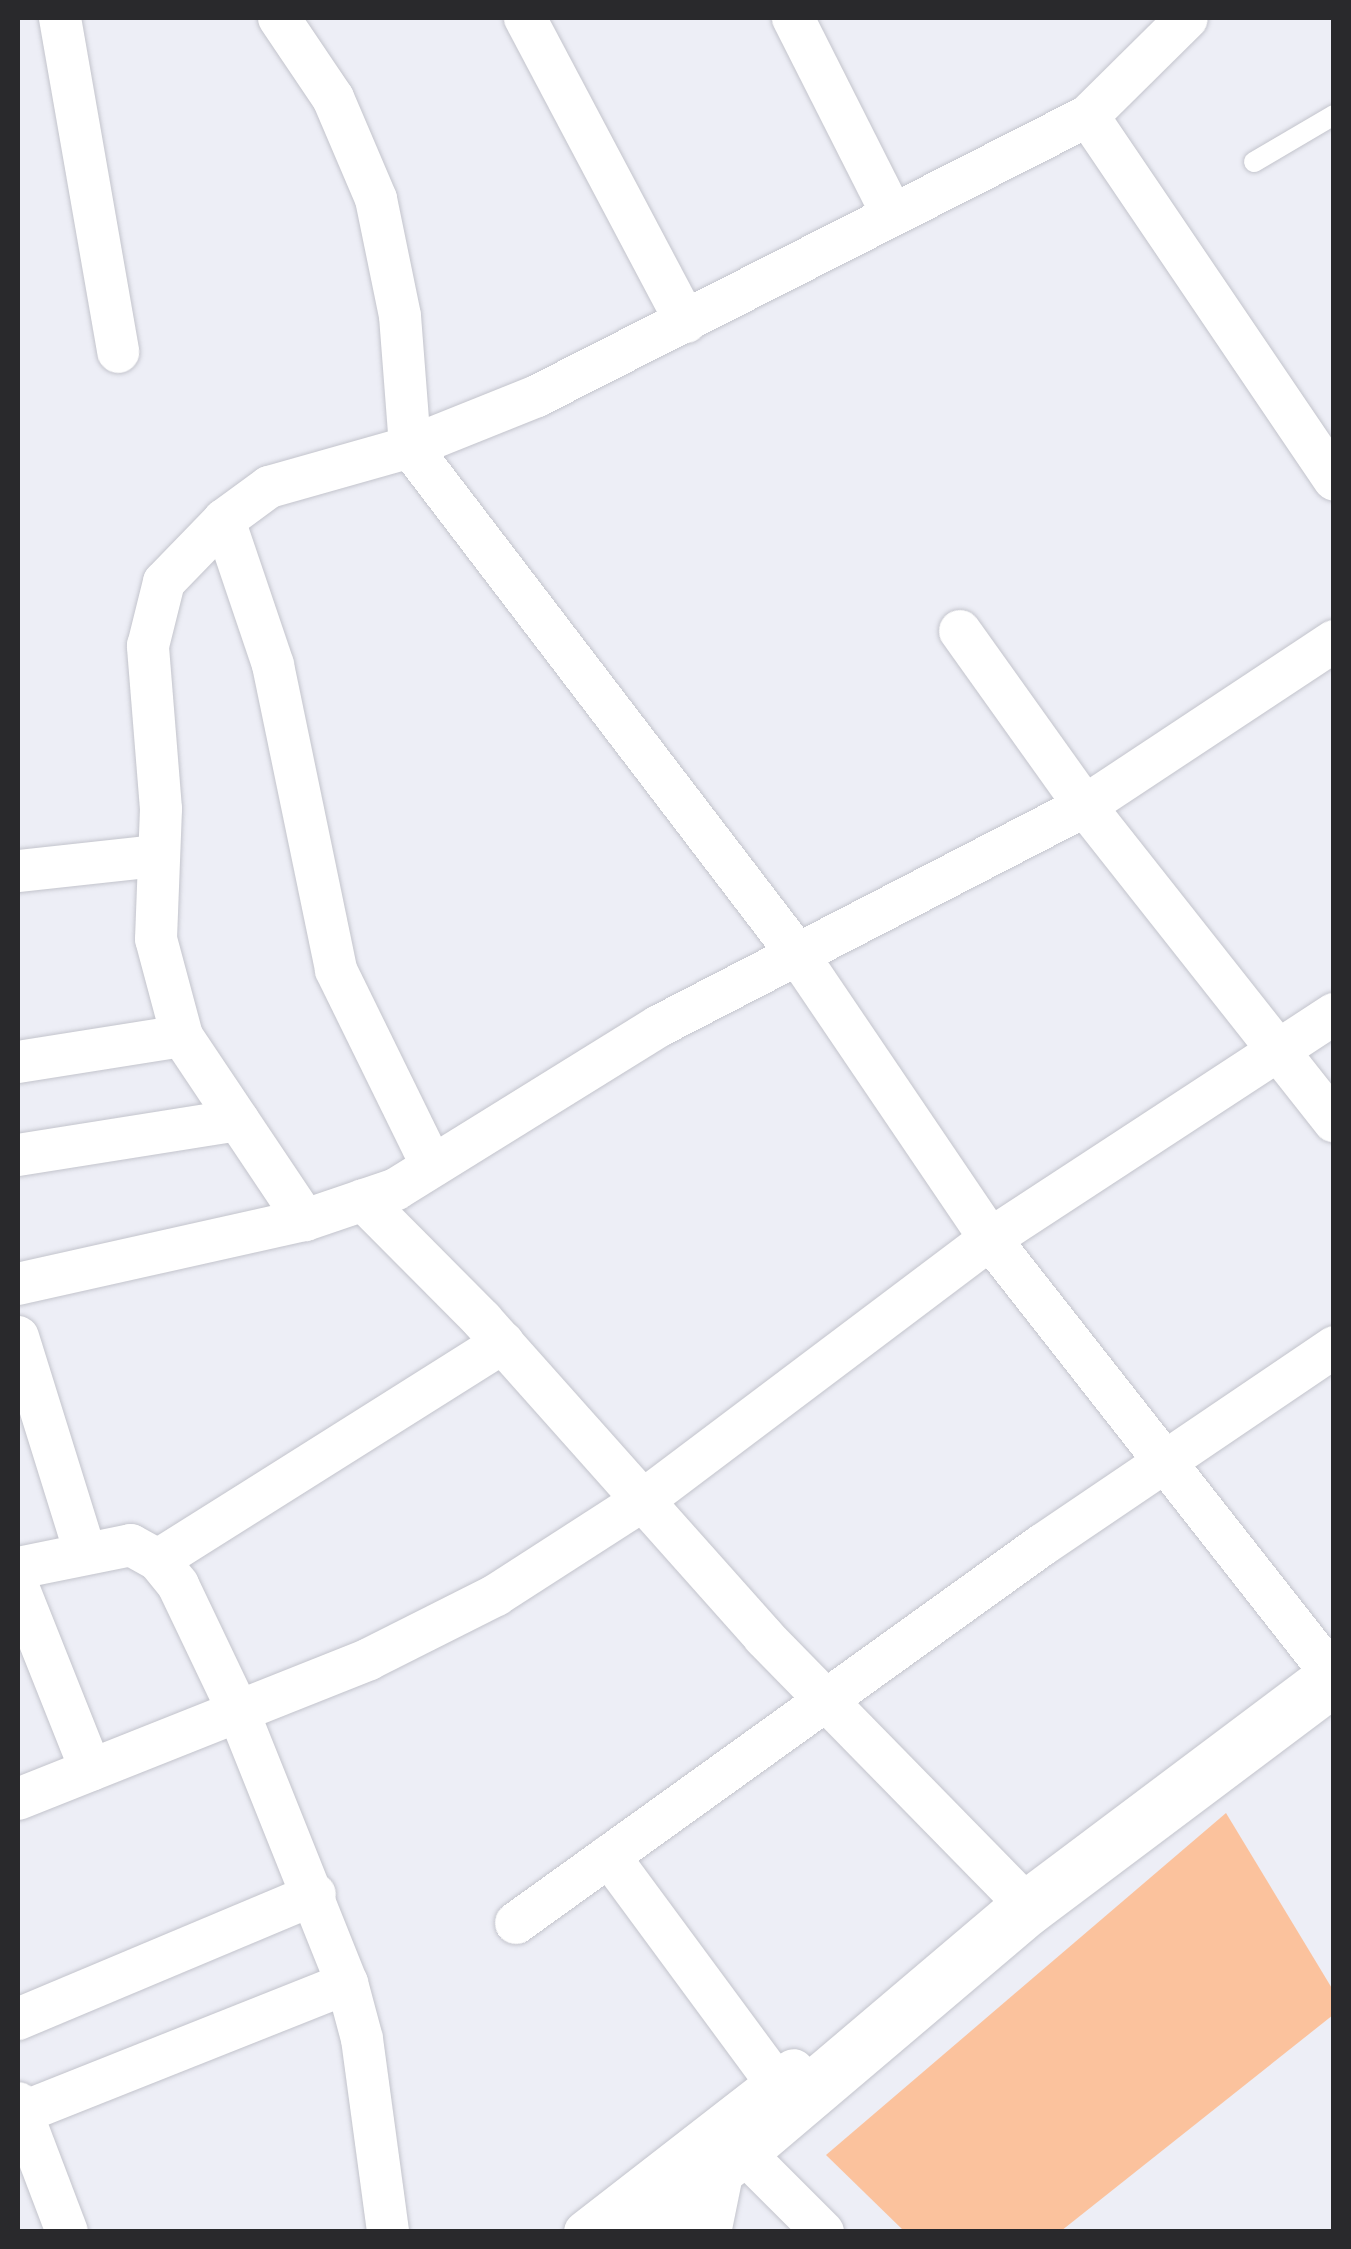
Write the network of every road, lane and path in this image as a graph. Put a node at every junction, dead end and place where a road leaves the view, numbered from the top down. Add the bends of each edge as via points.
1 (60, 18) edge
2 (279, 18) edge
3 (525, 18) edge
4 (793, 18) edge
5 (1187, 18) edge
6 (1334, 114) edge
7 (1088, 116) junction
8 (1254, 162) dead end
9 (892, 214) junction
10 (686, 322) junction
11 (118, 352) dead end
12 (410, 447) junction
13 (1334, 479) edge
14 (224, 520) junction
15 (960, 631) dead end
16 (1334, 641) edge
17 (1085, 806) junction
18 (157, 856) junction
19 (18, 871) edge
20 (798, 955) junction
21 (1334, 1014) edge
22 (182, 1036) junction
23 (1276, 1054) junction
24 (18, 1062) edge
25 (238, 1120) junction
26 (1334, 1121) edge
27 (18, 1155) edge
28 (432, 1166) junction
29 (363, 1200) junction
30 (305, 1220) junction
31 (990, 1239) junction
32 (18, 1284) edge
33 (18, 1337) edge
34 (502, 1343) junction
35 (1334, 1347) edge
36 (1164, 1465) junction
37 (645, 1499) junction
38 (84, 1550) junction
39 (158, 1560) junction
40 (18, 1568) edge
41 (18, 1586) edge
42 (1334, 1677) edge
43 (826, 1702) junction
44 (238, 1711) junction
45 (90, 1770) junction
46 (18, 1799) edge
47 (609, 1856) junction
48 (315, 1894) junction
49 (1019, 1899) junction
50 (516, 1923) dead end
51 (348, 1983) junction
52 (18, 2019) edge
53 (776, 2084) junction
54 (19, 2108) edge
55 (710, 2186) edge
56 (67, 2232) edge
57 (388, 2232) edge
58 (585, 2232) edge
59 (633, 2232) edge
60 (824, 2232) edge

1 - 11 street
2 - 12 street via 333,98 376,199 400,316
3 - 10 street
4 - 9 street
5 - 7 street
6 - 8 lane
7 - 9 street
7 - 13 street
9 - 10 street
10 - 12 street via 537,396
12 - 14 street via 269,487
12 - 20 street
14 - 18 street via 164,582 148,646 161,809
14 - 28 street via 273,664 336,970
15 - 17 street
16 - 17 street
17 - 20 street
17 - 23 street
18 - 19 street
18 - 22 street via 156,939
20 - 28 street via 659,1026
20 - 31 street
21 - 23 street
22 - 24 street
22 - 25 street
23 - 26 street
23 - 31 street
25 - 27 street
25 - 30 street
28 - 29 street
29 - 30 street
29 - 34 street
30 - 32 street
31 - 36 street
31 - 37 street
33 - 38 street
34 - 37 street
34 - 39 street
35 - 36 street
36 - 42 street
36 - 43 street via 1042,1544
37 - 43 street
37 - 44 street via 496,1595 369,1659
38 - 39 street via 131,1544
38 - 40 street
39 - 44 street via 178,1585
41 - 45 street
42 - 49 main road
43 - 47 street
43 - 49 street
44 - 45 street
44 - 48 street
45 - 46 street
47 - 50 street
47 - 53 street
48 - 51 street
48 - 52 street
49 - 53 street
49 - 55 main road
51 - 54 street
51 - 57 street
53 - 58 street
54 - 56 street
55 - 59 main road
55 - 60 street

